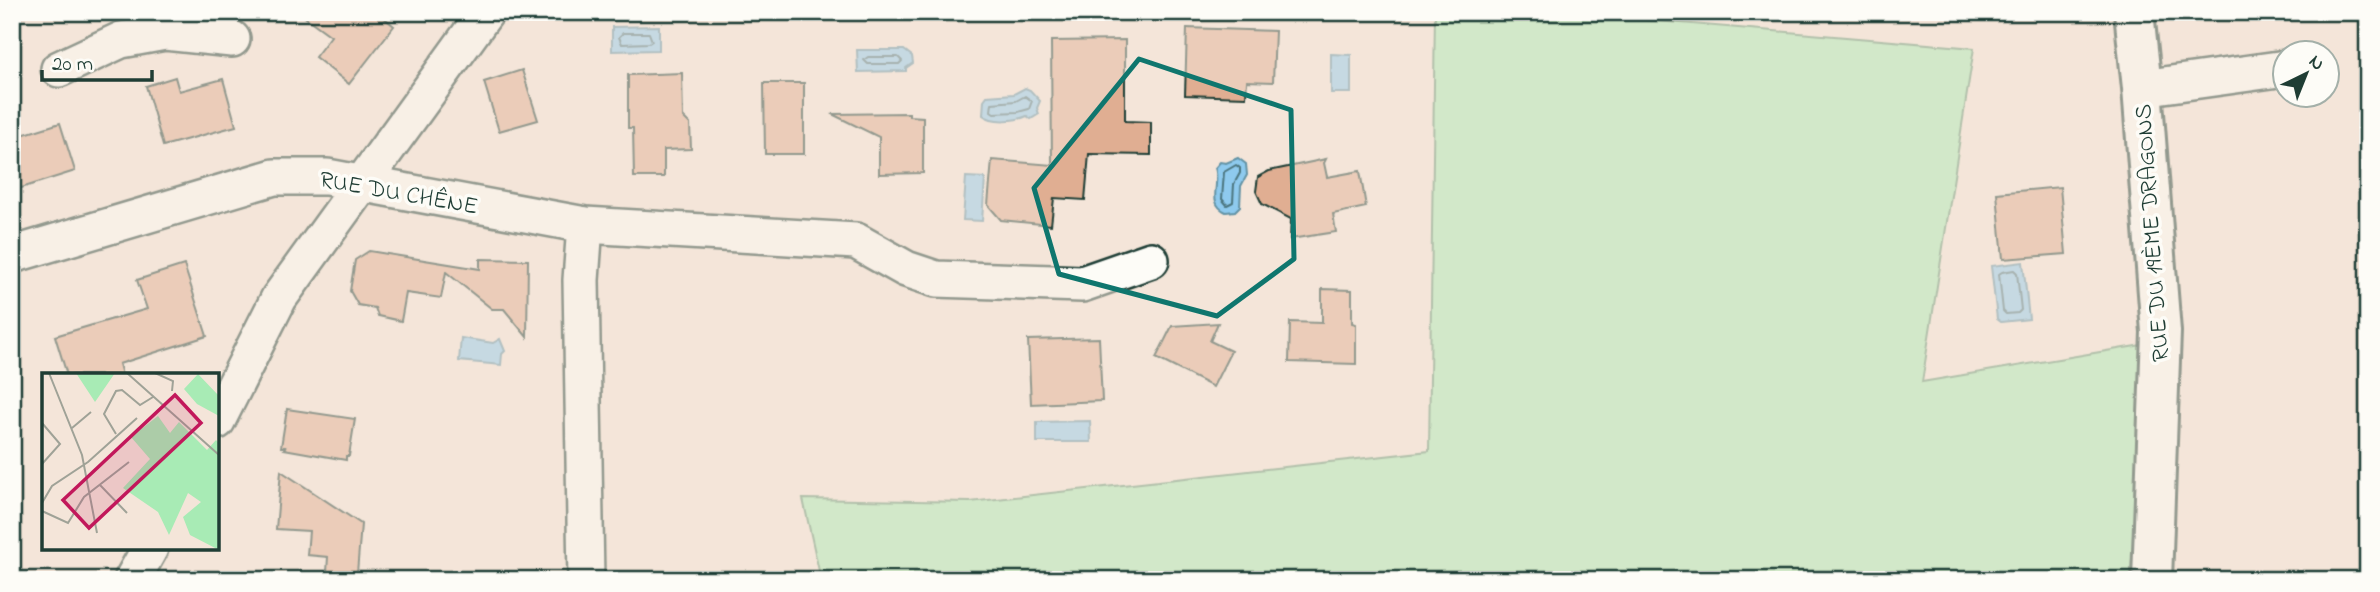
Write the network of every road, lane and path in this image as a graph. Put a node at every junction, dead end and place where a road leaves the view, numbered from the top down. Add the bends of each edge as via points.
1 (486, 12) edge
2 (2134, 12) edge
3 (117, 26) edge
4 (232, 39) dead end
5 (59, 69) dead end
6 (2272, 70) edge
7 (2142, 88) junction
8 (361, 184) junction
9 (586, 225) junction
10 (12, 255) edge
11 (1152, 260) dead end
12 (219, 417) edge
13 (149, 550) edge
14 (132, 580) edge
15 (586, 580) edge
16 (2152, 580) edge

1 - 8 street
2 - 7 main road, RUE DU 19ÈME DRAGONS
3 - 4 street
3 - 5 street
6 - 7 street
7 - 16 main road, RUE DU 19ÈME DRAGONS via 2161,332
8 - 9 street, RUE DU CHÊNE
8 - 10 street, RUE DU CHÊNE via 327,177 274,177
8 - 12 street via 279,298
9 - 11 street, RUE DU CHÊNE via 856,241 906,269 936,279 1082,284
9 - 15 street via 581,280
13 - 14 street

